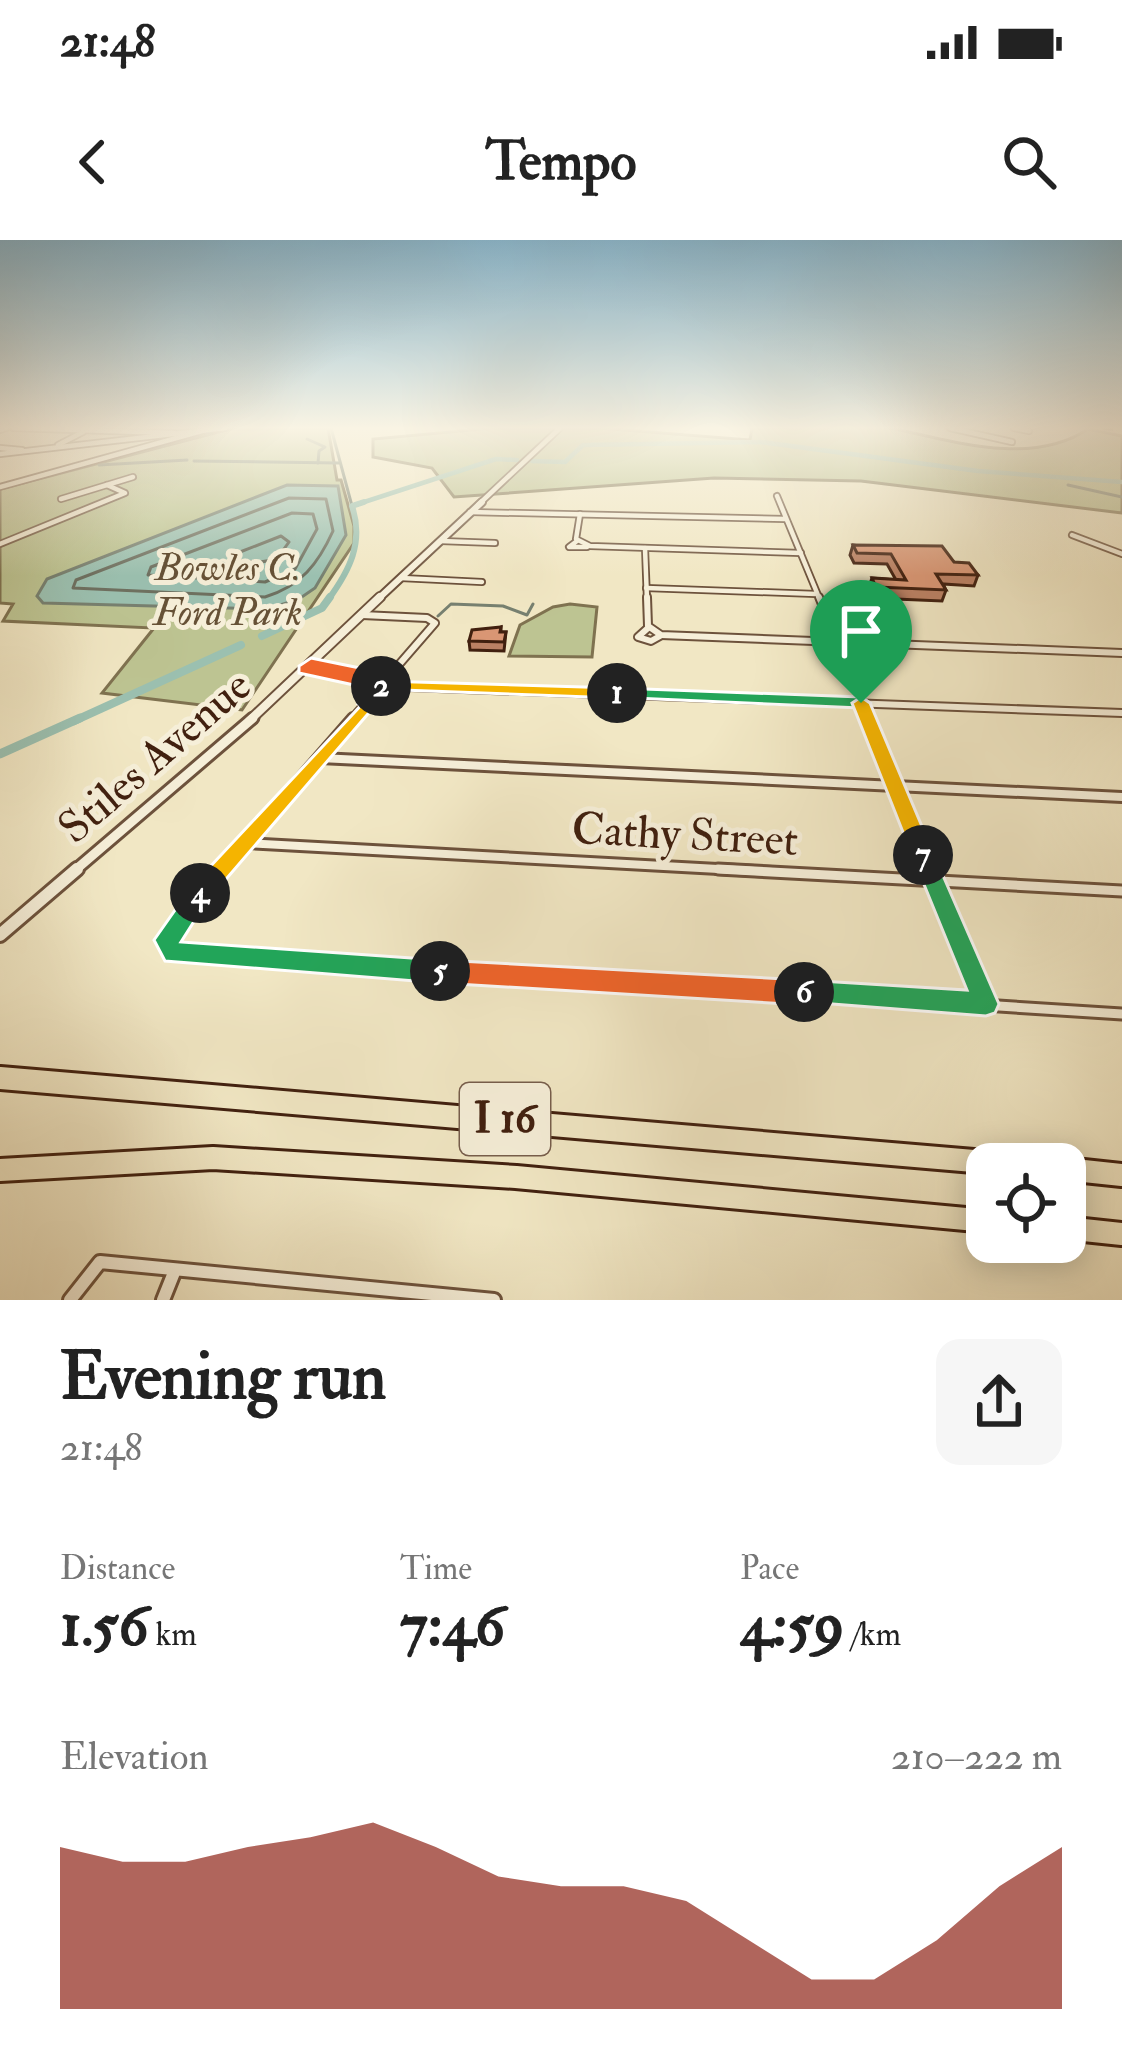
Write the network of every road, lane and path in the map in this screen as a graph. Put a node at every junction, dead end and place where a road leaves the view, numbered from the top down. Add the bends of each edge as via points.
1 (37, 477) edge
2 (131, 477) edge
3 (506, 477) edge
4 (107, 485) junction
5 (0, 488) edge
6 (777, 496) dead end
7 (61, 500) dead end
8 (471, 510) junction
9 (580, 514) junction
10 (786, 519) junction
11 (1072, 535) dead end
12 (441, 541) junction
13 (495, 543) dead end
14 (0, 544) edge
15 (645, 548) junction
16 (801, 553) junction
17 (1122, 554) edge
18 (401, 578) junction
19 (482, 582) dead end
20 (646, 588) junction
21 (816, 593) junction
22 (362, 615) junction
23 (649, 628) junction
24 (661, 635) junction
25 (836, 643) junction
26 (1122, 653) edge
27 (308, 667) junction
28 (386, 683) junction
29 (861, 703) junction
30 (1122, 713) edge
31 (319, 758) junction
32 (896, 783) junction
33 (1122, 797) edge
34 (245, 843) junction
35 (934, 882) junction
36 (1122, 891) edge
37 (0, 935) edge
38 (986, 1004) junction
39 (1122, 1014) edge
40 (0, 1078) edge
41 (966, 1160) edge
42 (0, 1170) edge
43 (1086, 1171) edge
44 (1122, 1174) edge
45 (966, 1219) edge
46 (1086, 1230) edge
47 (1122, 1234) edge
48 (175, 1270) junction
49 (353, 1293) edge
50 (70, 1300) edge
51 (163, 1300) edge
52 (494, 1300) edge

1 - 5 street
2 - 4 street
3 - 8 street, Stiles Avenue
4 - 7 street
4 - 14 street via 125,493
6 - 10 street
8 - 9 street
8 - 12 street, Stiles Avenue
9 - 10 street
9 - 15 street via 577,541
10 - 16 street
11 - 17 street
12 - 13 street
12 - 18 street, Stiles Avenue
15 - 16 street
15 - 20 street
16 - 21 street
18 - 19 street
18 - 22 street, Stiles Avenue
20 - 21 street
20 - 23 street
21 - 25 street
22 - 27 street, Stiles Avenue
22 - 28 street via 435,625
23 - 24 street
23 - 24 street via 638,637
24 - 25 street
25 - 26 street
25 - 29 street
27 - 28 street
27 - 37 street, Stiles Avenue
28 - 29 street
28 - 31 street
29 - 30 street
29 - 32 street
31 - 32 street
31 - 34 street
32 - 33 street
32 - 35 street
34 - 35 street, Cathy Street
34 - 38 street via 176,922 166,940 174,953
35 - 36 street, Cathy Street
35 - 38 street
38 - 39 street
40 - 41 highway, I 16
42 - 45 highway, I 16 via 213,1158
43 - 44 highway
46 - 47 highway
48 - 49 street
48 - 50 street via 100,1262
48 - 51 street
49 - 52 street

